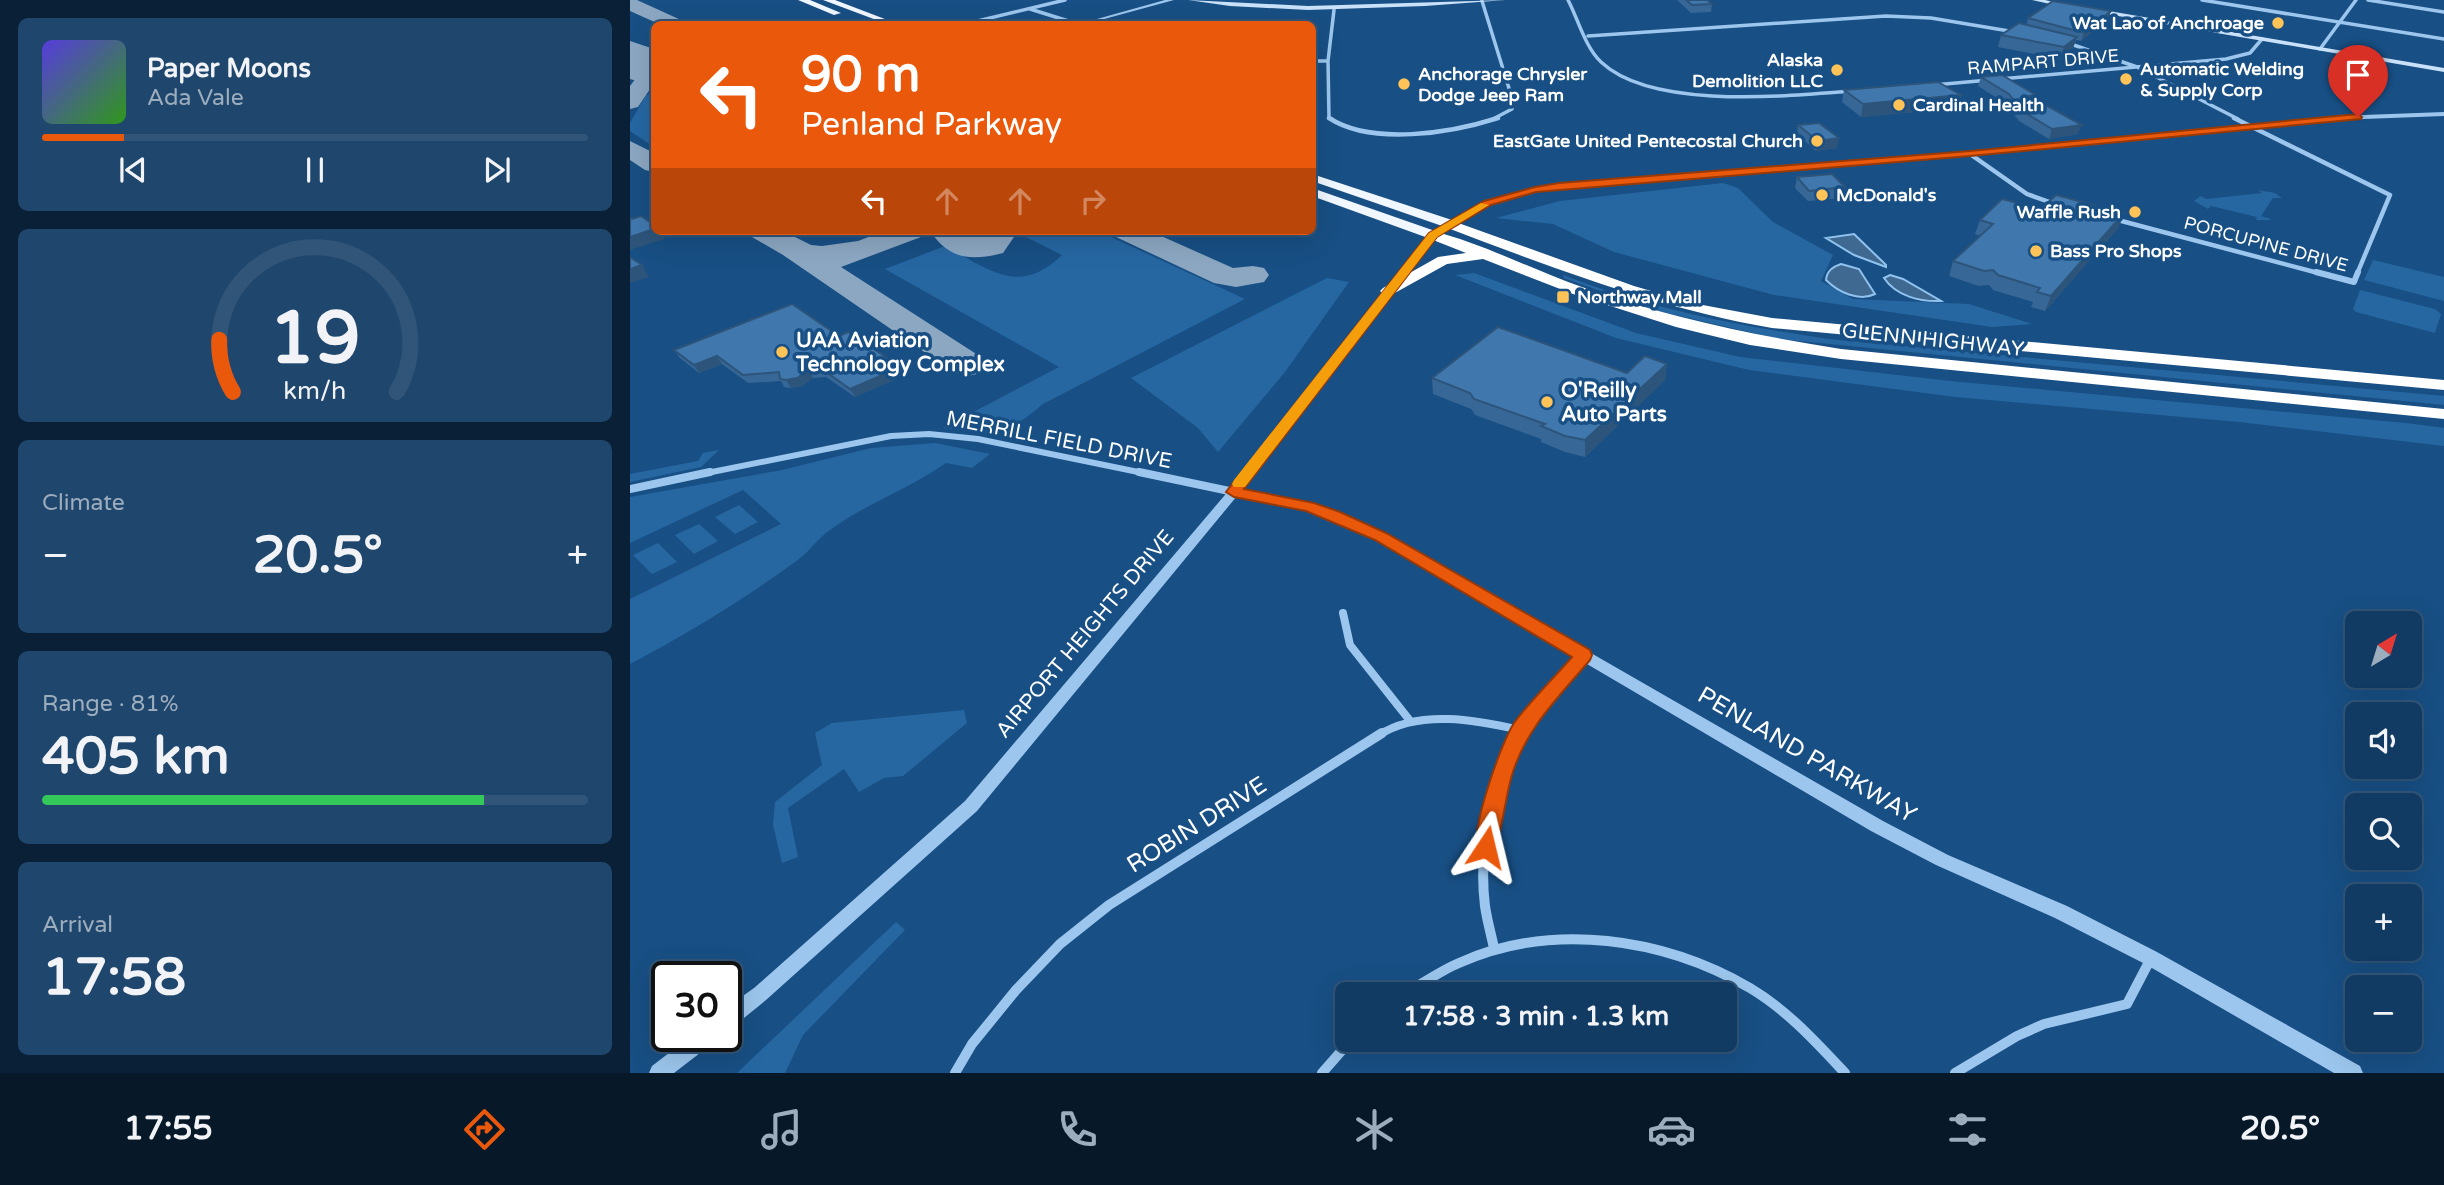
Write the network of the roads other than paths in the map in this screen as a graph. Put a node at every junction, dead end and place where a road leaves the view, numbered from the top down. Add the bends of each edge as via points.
1 (802, 0) edge
2 (827, 0) edge
3 (1065, 0) edge
4 (1171, 0) edge
5 (1191, 0) edge
6 (1215, 0) edge
7 (1503, 0) edge
8 (1569, 0) edge
9 (2035, 0) edge
10 (2202, 0) edge
11 (2356, 0) edge
12 (2368, 0) edge
13 (1482, 1) edge
14 (1223, 4) junction
15 (2075, 7) edge
16 (1030, 9) junction
17 (2088, 9) edge
18 (1334, 10) junction
19 (2444, 12) edge
20 (859, 21) edge
21 (886, 21) edge
22 (978, 21) edge
23 (1070, 21) edge
24 (1091, 21) edge
25 (2340, 22) junction
26 (2020, 33) edge
27 (1588, 36) junction
28 (2262, 39) junction
29 (2444, 39) edge
30 (2057, 40) edge
31 (2320, 50) junction
32 (1316, 61) edge
33 (1328, 61) junction
34 (2141, 68) junction
35 (2444, 71) edge
36 (1932, 85) edge
37 (1864, 90) edge
38 (2444, 114) edge
39 (2252, 127) junction
40 (1970, 154) junction
41 (1316, 178) edge
42 (1316, 193) edge
43 (2058, 205) edge
44 (2107, 217) edge
45 (1450, 224) junction
46 (1433, 235) junction
47 (1494, 259) junction
48 (1388, 291) junction
49 (2444, 385) edge
50 (2444, 414) edge
51 (630, 489) edge
52 (1234, 492) junction
53 (1343, 613) dead end
54 (1583, 655) junction
55 (1411, 722) junction
56 (1520, 730) junction
57 (1494, 948) junction
58 (2151, 958) junction
59 (1424, 982) edge
60 (742, 1008) edge
61 (686, 1052) edge
62 (1340, 1052) edge
63 (659, 1073) edge
64 (954, 1073) edge
65 (1322, 1073) edge
66 (1844, 1073) edge
67 (1955, 1073) edge
68 (2353, 1073) edge

1 - 20 highway
2 - 21 highway
3 - 16 street
4 - 24 street
5 - 14 main road
6 - 14 main road
7 - 13 main road
8 - 27 street
9 - 15 main road
10 - 25 street
11 - 25 street
12 - 19 street
13 - 18 main road
13 - 33 street via 1512,109 1498,120 1474,127 1373,133 1346,128 1329,118
14 - 18 main road
16 - 22 street
16 - 23 street
17 - 28 main road
18 - 33 street
25 - 29 street
25 - 31 street
26 - 27 street via 1931,18 1886,16
27 - 37 street via 1599,60 1608,66 1635,80 1678,92 1748,97
28 - 31 main road
28 - 34 street, RAMPART DRIVE via 2250,53 2240,56
30 - 34 street, PORCUPINE DRIVE
31 - 35 main road
32 - 33 street
34 - 36 street, RAMPART DRIVE
34 - 39 street, PORCUPINE DRIVE
38 - 39 street, AIRPORT HEIGHTS DRIVE
39 - 40 street, AIRPORT HEIGHTS DRIVE
39 - 44 street, PORCUPINE DRIVE via 2390,195 2354,282
40 - 43 street via 2027,194
40 - 45 street, AIRPORT HEIGHTS DRIVE via 1535,190 1488,203
41 - 45 highway
42 - 46 highway
45 - 46 street, AIRPORT HEIGHTS DRIVE
45 - 49 highway, GLENN HIGHWAY via 1619,286 1753,320
46 - 47 highway, GLENN HIGHWAY
46 - 48 street, AIRPORT HEIGHTS DRIVE
47 - 48 highway via 1467,255 1443,260
47 - 50 highway, GLENN HIGHWAY via 1626,308 1750,340 1841,354
48 - 52 street, AIRPORT HEIGHTS DRIVE
51 - 52 street, MERRILL FIELD DRIVE via 891,436 929,434 978,439
52 - 54 street, PENLAND PARKWAY via 1309,507 1369,531
52 - 60 street, AIRPORT HEIGHTS DRIVE via 971,806
53 - 55 street via 1350,645
54 - 56 street
54 - 58 street, PENLAND PARKWAY via 1942,860
55 - 56 street, ROBIN DRIVE via 1477,719
55 - 64 street, ROBIN DRIVE via 1385,731 1109,905 1060,944 1016,989
56 - 57 street via 1492,807 1486,847 1484,898
57 - 59 street
57 - 66 street via 1587,936 1643,943 1698,961 1763,995 1827,1051
58 - 67 street via 2127,1004 2056,1020
58 - 68 street, PENLAND PARKWAY
61 - 63 street
62 - 65 street

